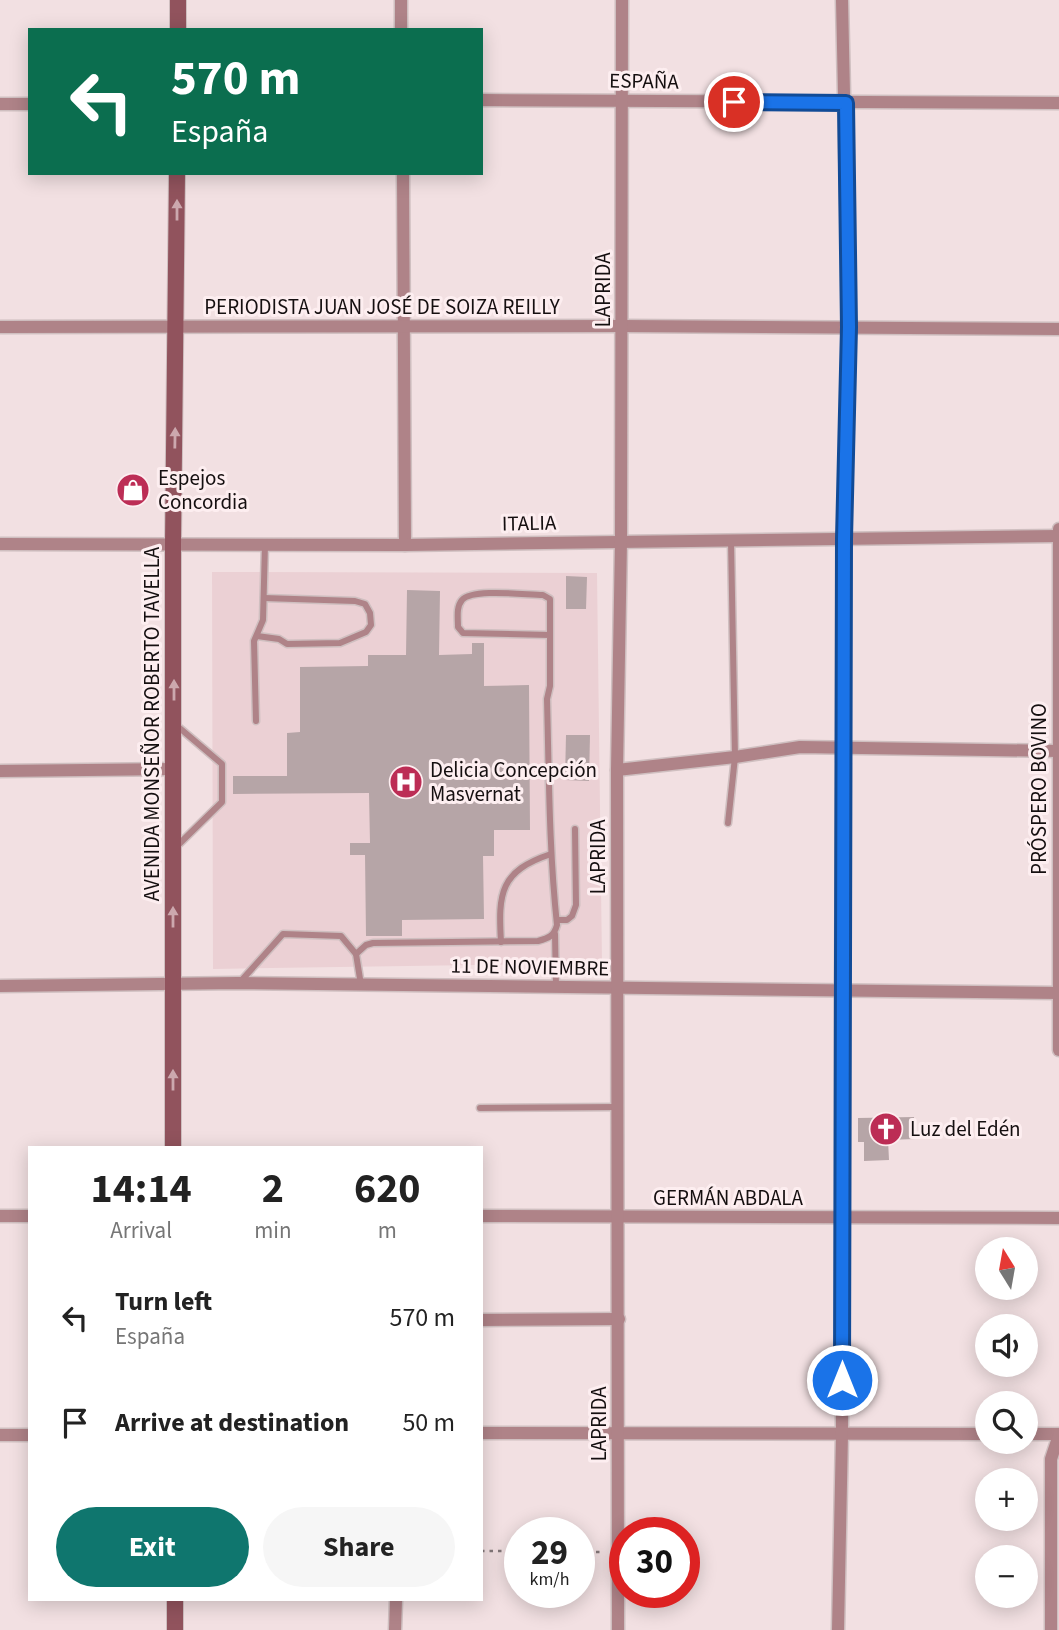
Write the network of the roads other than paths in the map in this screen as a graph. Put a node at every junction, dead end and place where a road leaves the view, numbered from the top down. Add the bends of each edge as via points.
1 (178, 0) edge
2 (401, 0) edge
3 (622, 0) edge
4 (842, 0) edge
5 (178, 28) edge
6 (401, 28) edge
7 (483, 100) edge
8 (623, 100) junction
9 (846, 103) junction
10 (1059, 103) edge
11 (0, 104) edge
12 (28, 104) edge
13 (177, 175) edge
14 (403, 175) edge
15 (405, 326) junction
16 (622, 326) junction
17 (0, 327) edge
18 (177, 327) junction
19 (849, 327) junction
20 (1059, 329) edge
21 (1059, 529) edge
22 (1059, 536) edge
23 (844, 539) junction
24 (731, 540) junction
25 (621, 541) junction
26 (0, 544) edge
27 (173, 544) junction
28 (265, 544) junction
29 (405, 545) junction
30 (264, 598) junction
31 (1059, 625) edge
32 (550, 635) junction
33 (257, 636) junction
34 (256, 721) dead end
35 (174, 723) junction
36 (844, 747) junction
37 (1058, 751) edge
38 (735, 757) junction
39 (174, 769) junction
40 (617, 770) junction
41 (0, 771) edge
42 (728, 823) dead end
43 (575, 829) dead end
44 (174, 849) junction
45 (551, 854) junction
46 (556, 920) junction
47 (555, 934) junction
48 (501, 942) junction
49 (356, 954) junction
50 (238, 983) junction
51 (361, 985) junction
52 (0, 986) edge
53 (173, 986) junction
54 (556, 986) junction
55 (618, 987) junction
56 (841, 989) junction
57 (1058, 993) edge
58 (1059, 1050) edge
59 (618, 1107) junction
60 (480, 1108) dead end
61 (173, 1146) edge
62 (0, 1216) edge
63 (28, 1216) edge
64 (483, 1216) edge
65 (618, 1217) junction
66 (841, 1217) junction
67 (1059, 1218) edge
68 (619, 1318) junction
69 (483, 1320) edge
70 (483, 1433) edge
71 (28, 1434) edge
72 (619, 1434) junction
73 (842, 1434) junction
74 (975, 1434) edge
75 (1038, 1434) edge
76 (1059, 1434) edge
77 (0, 1435) edge
78 (174, 1601) edge
79 (396, 1601) edge
80 (175, 1630) edge
81 (395, 1630) edge
82 (618, 1630) edge
83 (838, 1630) edge
84 (1051, 1630) edge

1 - 5 main road
2 - 6 street
3 - 8 street, LAPRIDA
4 - 9 street
7 - 8 street, ESPAÑA
8 - 9 street, ESPAÑA
8 - 16 street, LAPRIDA
9 - 10 street, ESPAÑA
9 - 19 street
11 - 12 street
18 -> 13 main road, AVENIDA MONSEÑOR ROBERTO TAVELLA
14 - 15 street
15 - 16 street, PERIODISTA JUAN JOSÉ DE SOIZA REILLY
15 - 18 street, PERIODISTA JUAN JOSÉ DE SOIZA REILLY
15 - 29 street
16 - 19 street, PERIODISTA JUAN JOSÉ DE SOIZA REILLY
16 - 25 street, LAPRIDA
17 - 18 street, PERIODISTA JUAN JOSÉ DE SOIZA REILLY
27 -> 18 main road, AVENIDA MONSEÑOR ROBERTO TAVELLA
19 - 20 street, PERIODISTA JUAN JOSÉ DE SOIZA REILLY
19 - 23 street
21 - 22 street, PRÓSPERO BOVINO
22 - 23 street, ITALIA
22 - 31 street, PRÓSPERO BOVINO
23 - 24 street, ITALIA
23 - 36 street
24 - 25 street, ITALIA
24 - 38 lane
25 - 29 street, ITALIA
25 - 40 street, LAPRIDA
26 - 27 street, ITALIA
27 - 28 street, ITALIA
35 -> 27 main road, AVENIDA MONSEÑOR ROBERTO TAVELLA
28 - 29 street, ITALIA
28 - 30 lane
30 - 33 lane
30 - 33 lane via 355,601 365,604 371,625 366,632 340,643 287,643
31 - 37 street, PRÓSPERO BOVINO
32 - 32 lane via 550,599 543,595 473,594 458,607 458,627 463,633
32 - 45 lane
33 - 34 lane
35 - 39 main road, AVENIDA MONSEÑOR ROBERTO TAVELLA
35 - 44 lane via 222,764 222,802
36 - 37 street
36 - 38 street via 800,747
36 - 56 street
37 - 57 street, PRÓSPERO BOVINO
38 - 40 street
38 - 42 lane
39 - 41 street
39 - 44 main road, AVENIDA MONSEÑOR ROBERTO TAVELLA
40 - 55 street, LAPRIDA
43 - 46 lane via 576,905 567,920
53 -> 44 main road, AVENIDA MONSEÑOR ROBERTO TAVELLA
45 - 46 lane
45 - 48 lane via 523,864 502,893
46 - 47 lane
47 - 48 lane via 538,941
47 - 54 lane
48 - 49 lane via 373,943
49 - 50 lane via 341,936 283,934
49 - 51 lane
50 - 51 street, 11 DE NOVIEMBRE
50 - 53 street, 11 DE NOVIEMBRE
51 - 54 street, 11 DE NOVIEMBRE
52 - 53 street, 11 DE NOVIEMBRE
61 -> 53 main road, AVENIDA MONSEÑOR ROBERTO TAVELLA
54 - 55 street, 11 DE NOVIEMBRE
55 - 56 street, 11 DE NOVIEMBRE
55 - 59 street, LAPRIDA
56 - 57 street, 11 DE NOVIEMBRE
56 - 66 street
57 - 58 street, PRÓSPERO BOVINO
59 - 60 lane
59 - 65 street, LAPRIDA
62 - 63 street
64 - 65 street, GERMÁN ABDALA
65 - 66 street, GERMÁN ABDALA
65 - 68 street, LAPRIDA
66 - 67 street, GERMÁN ABDALA
66 - 73 street
68 - 69 street
68 - 72 street, LAPRIDA
70 - 72 street
71 - 77 street
72 - 73 street
72 - 82 street, LAPRIDA
73 - 74 street
73 - 83 street
75 - 76 street
76 - 84 street via 1051,1459
78 - 80 main road
79 - 81 street

